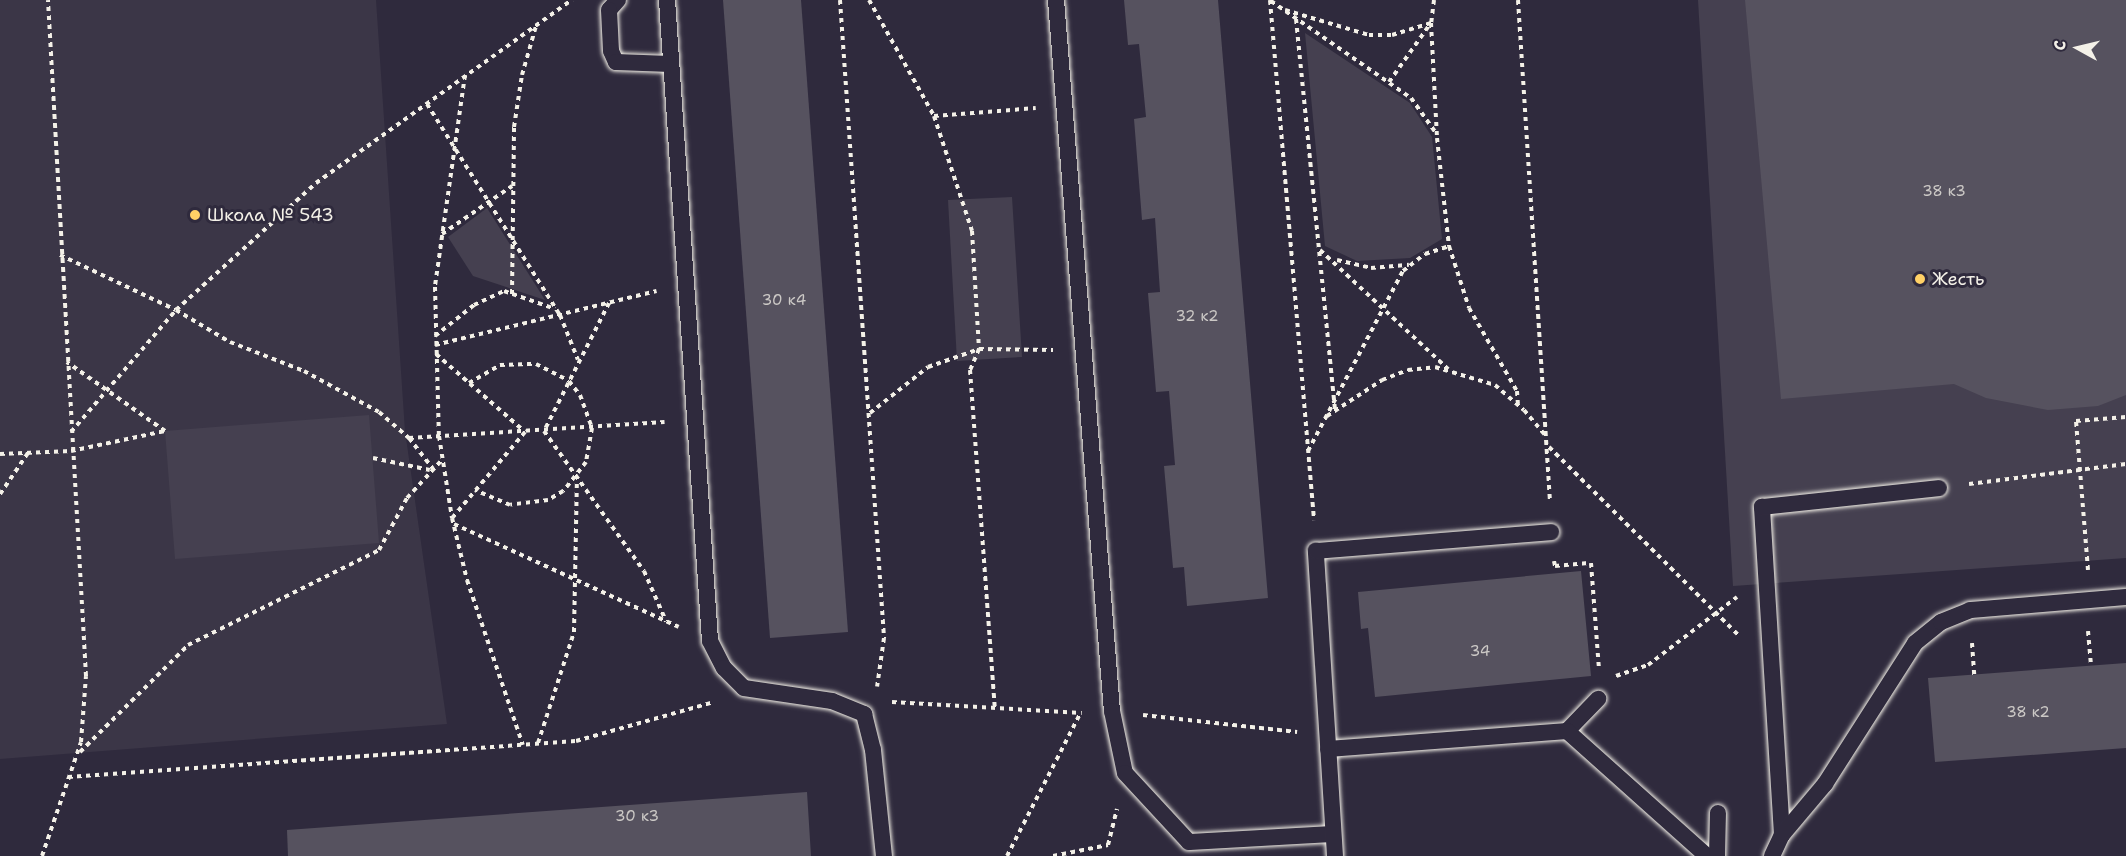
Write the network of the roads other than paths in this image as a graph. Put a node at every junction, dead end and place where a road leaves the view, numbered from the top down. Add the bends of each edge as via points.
1 (618, 0) edge
2 (667, 0) edge
3 (1056, 0) edge
4 (670, 64) junction
5 (1939, 488) road end
6 (1551, 532) road end
7 (2126, 597) edge
8 (1598, 699) road end
9 (1567, 731) junction
10 (1328, 742) junction
11 (1718, 813) dead end
12 (1333, 834) junction
13 (1782, 835) junction
14 (884, 856) edge
15 (1335, 856) edge
16 (1707, 856) edge
17 (1718, 856) edge
18 (1772, 856) edge

1 - 4 lane via 609,10 611,51 616,62
2 - 4 lane
3 - 12 lane via 1112,711 1125,773 1189,842
4 - 14 lane via 710,640 724,668 744,687 832,701 864,714 873,750
5 - 13 lane via 1762,507
6 - 10 lane via 1316,551
7 - 13 lane via 1970,610 1941,622 1915,643 1825,784
8 - 9 lane
9 - 10 lane
9 - 16 lane
10 - 12 lane
11 - 17 lane
12 - 15 lane
13 - 18 lane

